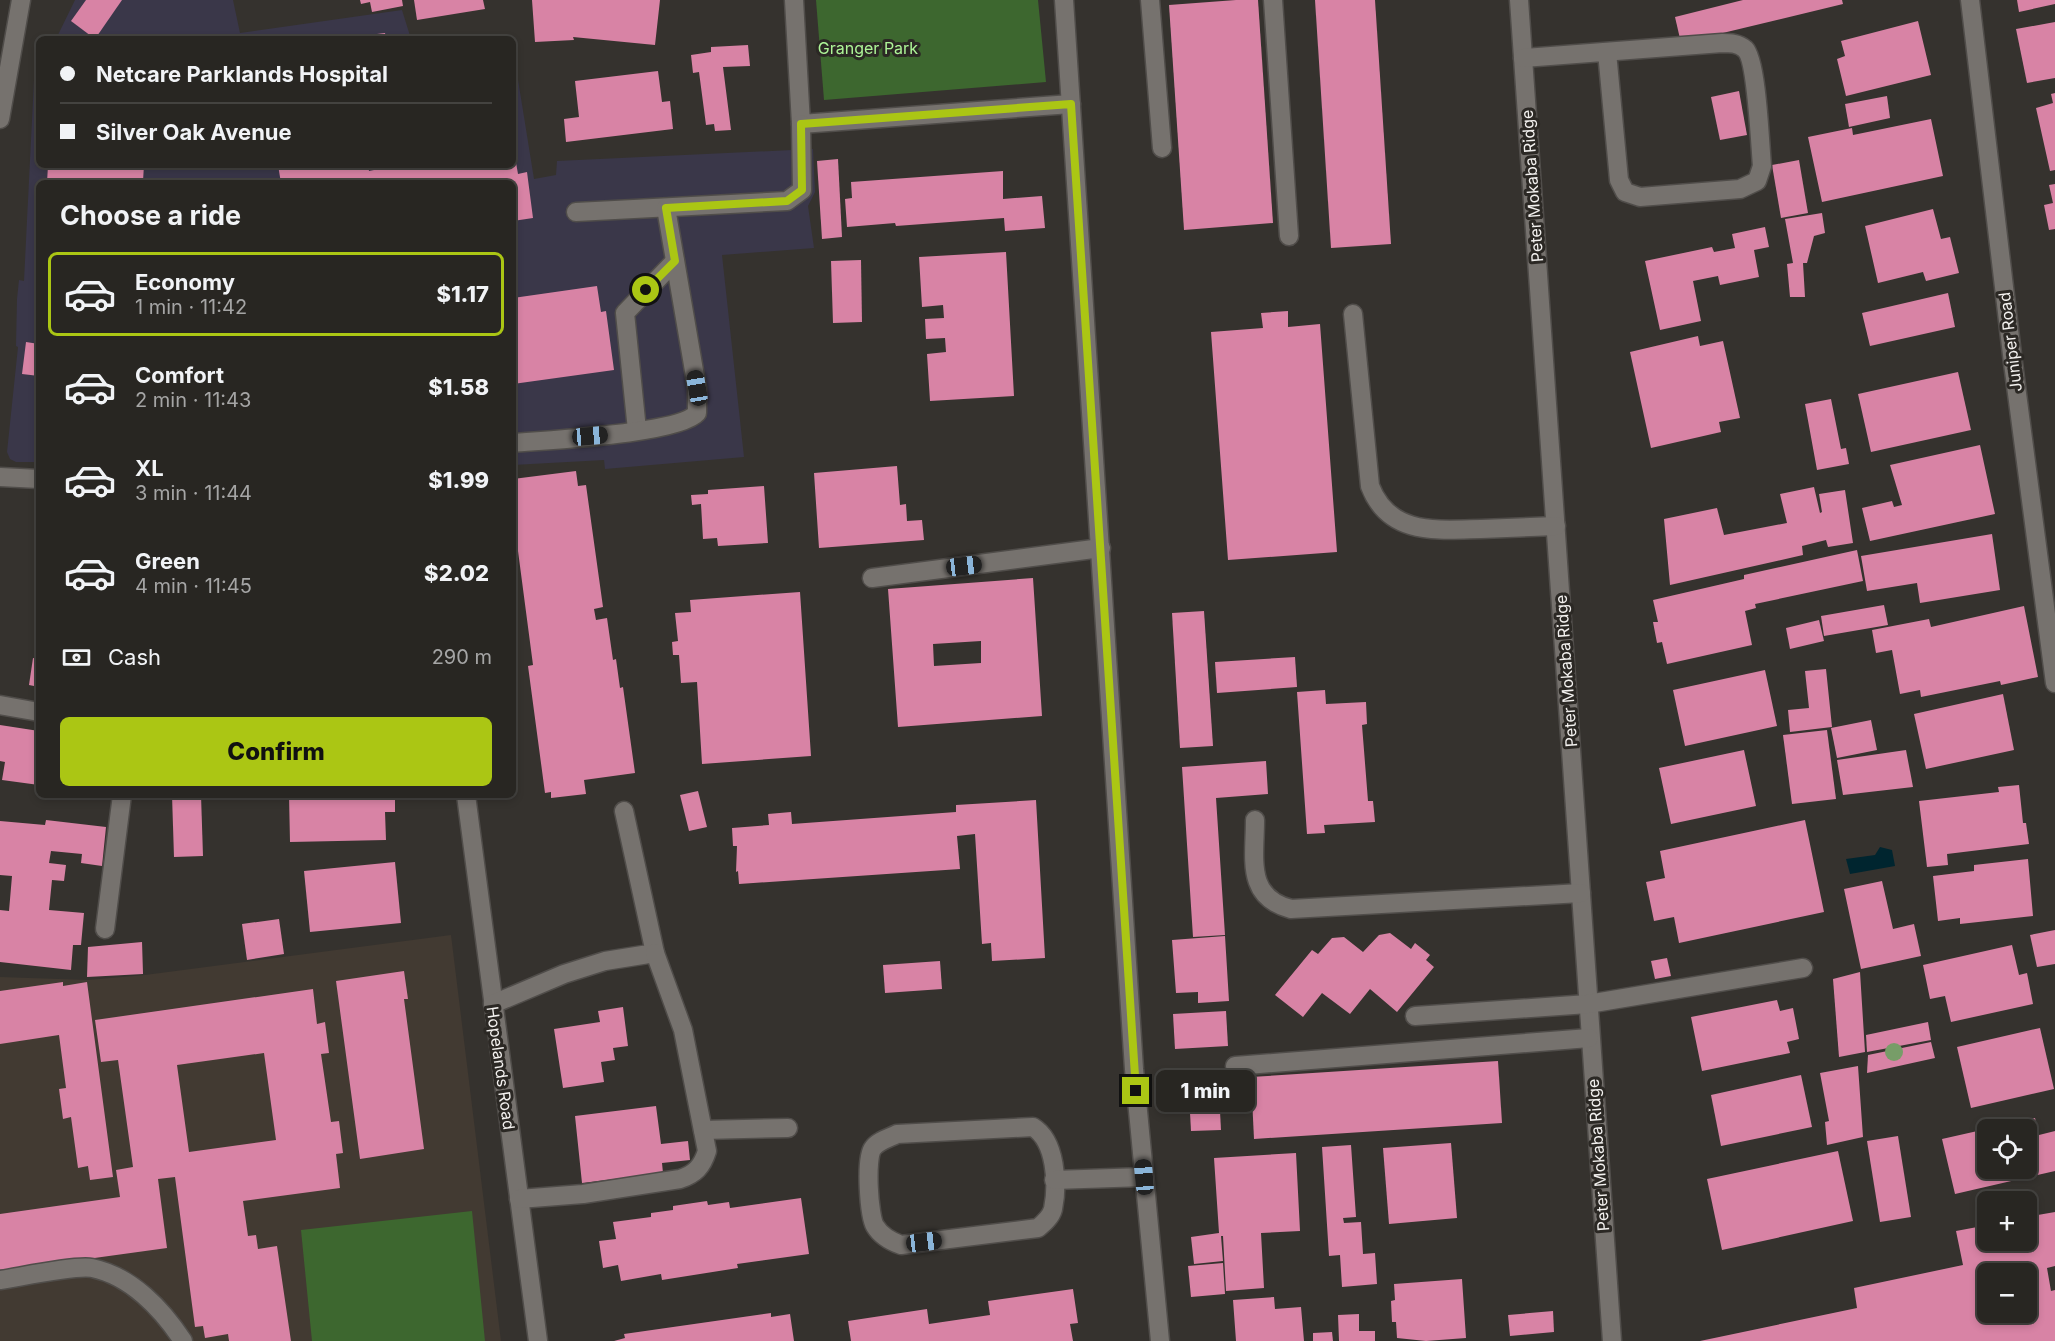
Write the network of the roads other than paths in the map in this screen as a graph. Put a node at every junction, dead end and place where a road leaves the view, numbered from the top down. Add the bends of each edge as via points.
1 (21, 0) edge
2 (794, 0) edge
3 (1064, 0) edge
4 (1150, 0) edge
5 (1273, 0) edge
6 (1520, 0) edge
7 (1970, 0) edge
8 (1607, 52) junction
9 (1524, 58) junction
10 (1071, 104) junction
11 (0, 119) edge
12 (801, 124) junction
13 (1162, 148) dead end
14 (666, 208) junction
15 (576, 212) dead end
16 (1288, 236) dead end
17 (675, 261) junction
18 (1353, 314) dead end
19 (637, 430) junction
20 (516, 443) edge
21 (0, 477) edge
22 (36, 479) edge
23 (1556, 526) junction
24 (1101, 548) junction
25 (872, 578) dead end
26 (2055, 683) edge
27 (0, 705) edge
28 (36, 711) edge
29 (122, 798) edge
30 (466, 798) edge
31 (624, 811) dead end
32 (1255, 820) dead end
33 (1581, 893) junction
34 (105, 929) dead end
35 (655, 953) junction
36 (1803, 968) dead end
37 (493, 1004) junction
38 (1588, 1004) junction
39 (1415, 1016) dead end
40 (1589, 1038) junction
41 (1235, 1066) dead end
42 (788, 1128) dead end
43 (703, 1130) junction
44 (1144, 1177) junction
45 (1054, 1180) junction
46 (519, 1199) junction
47 (0, 1280) edge
48 (183, 1341) edge
49 (538, 1341) edge
50 (1160, 1341) edge
51 (1612, 1341) edge

1 - 11 street
2 - 12 street
3 - 10 street
4 - 13 street
5 - 16 street
6 - 9 street, Peter Mokaba Ridge
7 - 26 street, Juniper Road
8 - 8 street via 1722,43 1746,50 1752,67 1762,166 1757,181 1740,189 1640,197 1625,192 1619,180
8 - 9 street
9 - 23 street, Peter Mokaba Ridge
10 - 12 street
10 - 24 street
12 - 14 street via 802,190 795,197 787,201
14 - 15 street
14 - 17 street
17 - 19 street via 625,313
17 - 19 street via 697,388 697,413 684,422
18 - 23 street via 1370,486 1376,502 1409,526 1432,531
19 - 20 street
21 - 22 street
23 - 33 street, Peter Mokaba Ridge
24 - 25 street
24 - 44 street
27 - 28 street
29 - 34 street
30 - 37 street, Hopelands Road
31 - 35 street
32 - 33 street via 1255,878 1274,904 1291,909
33 - 38 street, Peter Mokaba Ridge
35 - 37 street via 574,970
35 - 43 street via 683,1030
36 - 38 street
37 - 46 street, Hopelands Road
38 - 39 street
38 - 40 street, Peter Mokaba Ridge
40 - 41 street
40 - 51 street, Peter Mokaba Ridge
42 - 43 street
43 - 46 street via 707,1151 703,1164 680,1179
44 - 45 street
44 - 50 street
45 - 45 street via 1053,1210 1038,1228 901,1245 890,1241 873,1223 867,1160 873,1148 897,1134 1033,1127 1049,1144
46 - 49 street, Hopelands Road
47 - 48 street via 90,1268 114,1276 166,1315

